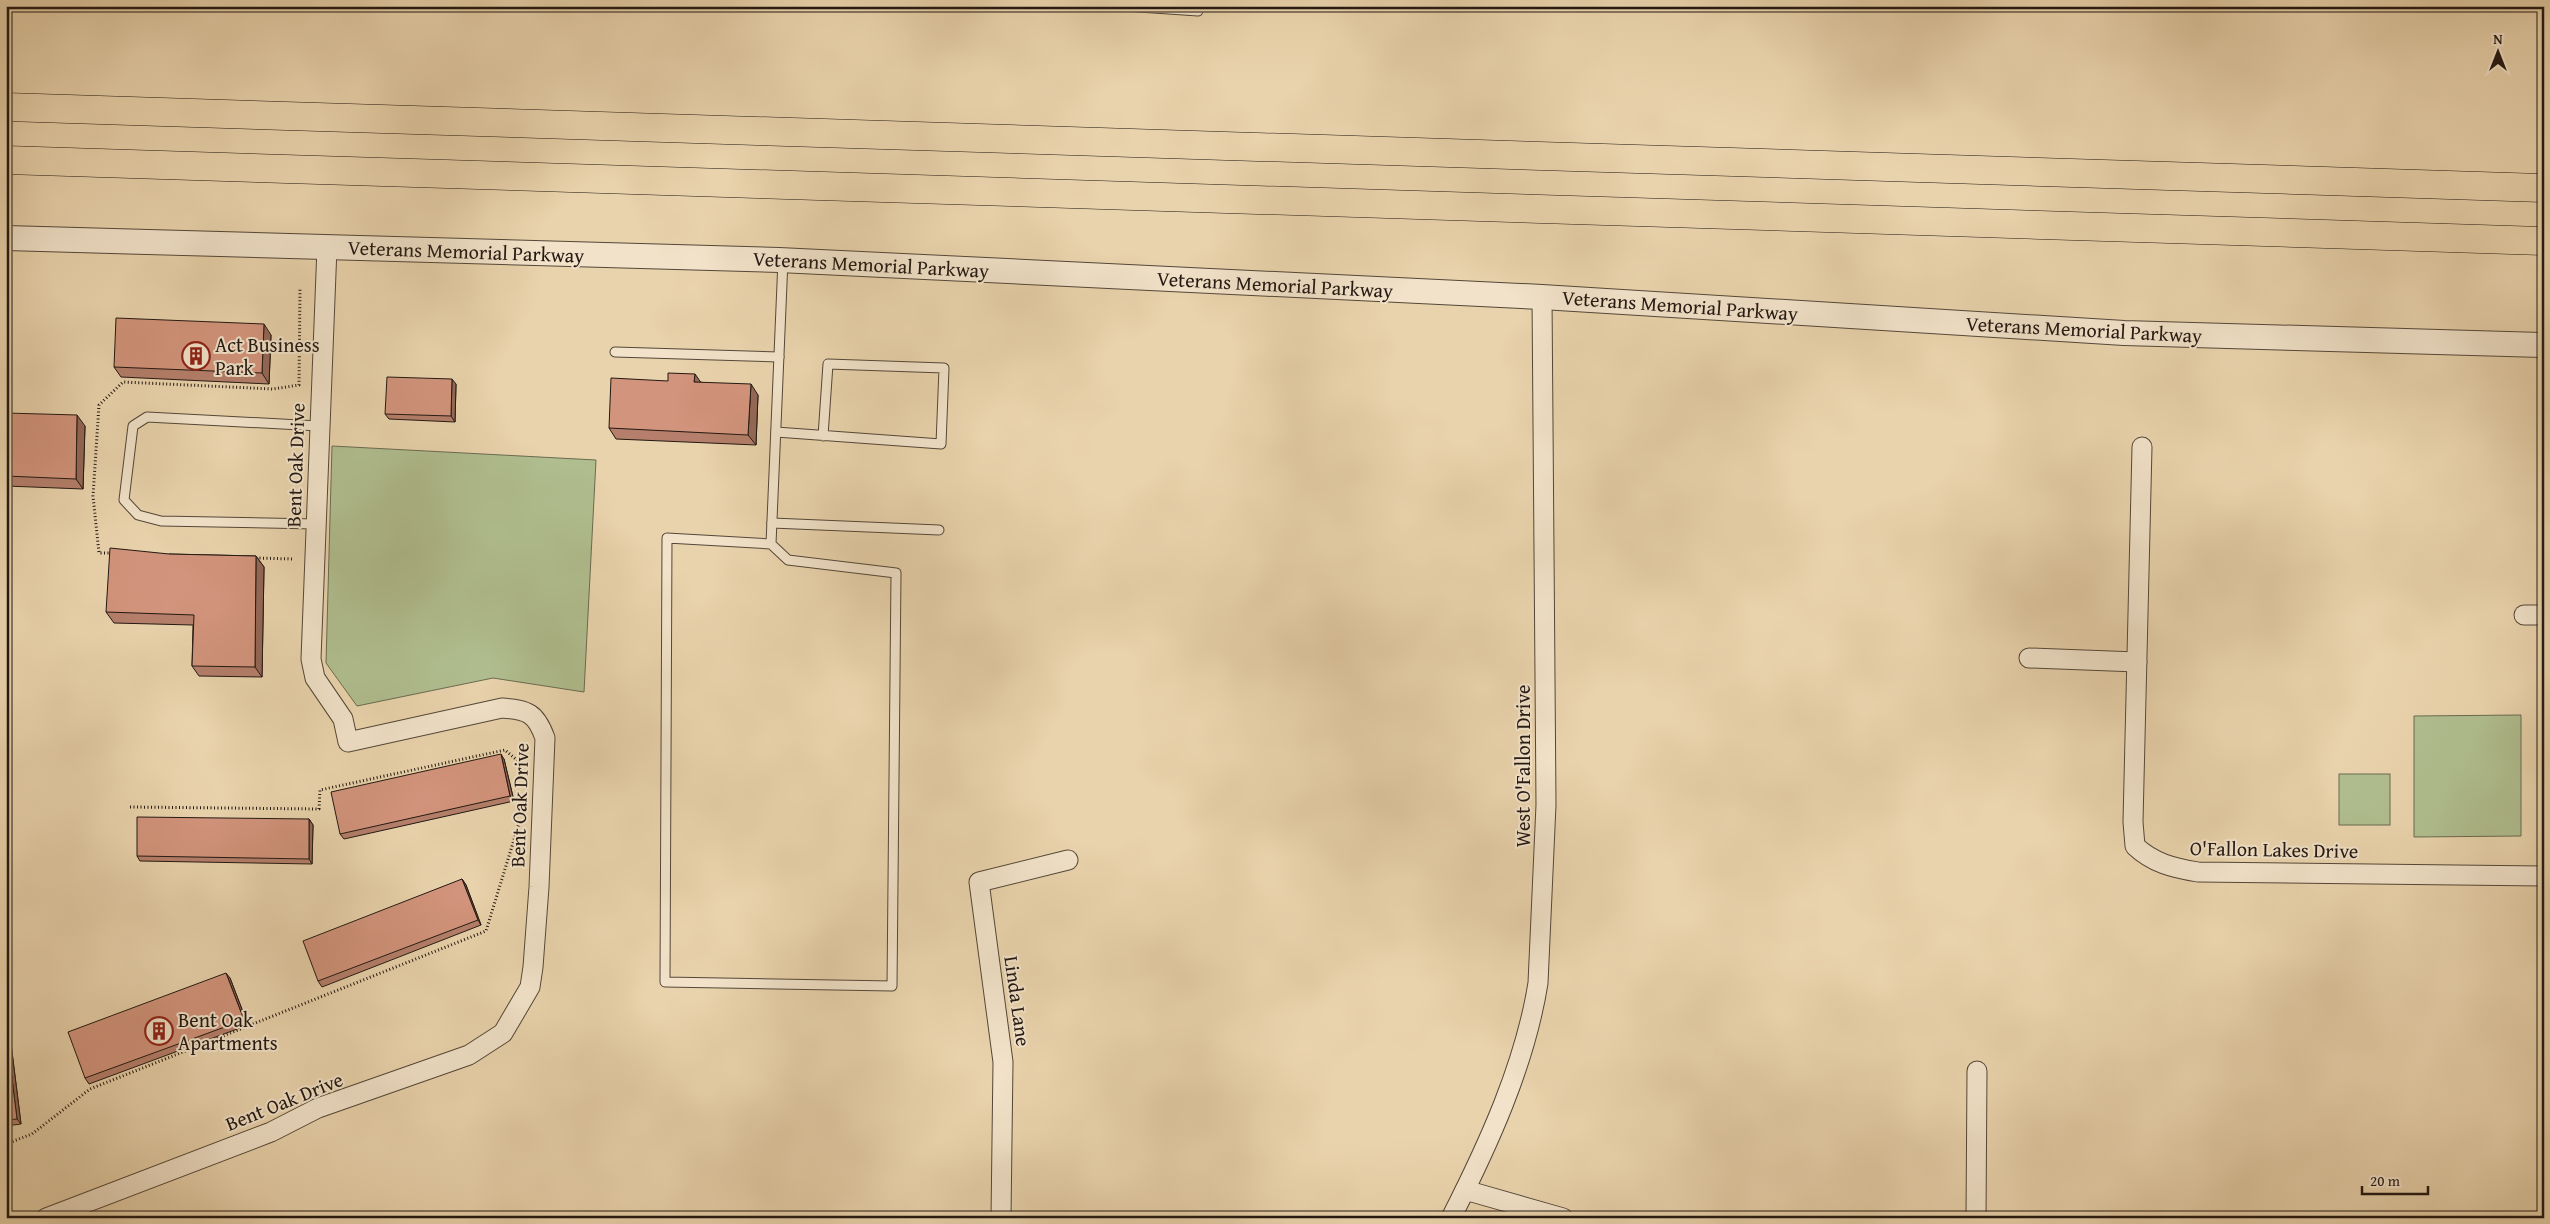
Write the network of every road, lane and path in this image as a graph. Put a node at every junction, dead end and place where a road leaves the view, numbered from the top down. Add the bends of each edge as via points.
1 (1124, 6) edge
2 (1198, 11) dead end
3 (6, 107) edge
4 (6, 160) edge
5 (2544, 188) edge
6 (6, 238) edge
7 (2544, 241) edge
8 (327, 247) junction
9 (783, 260) junction
10 (300, 289) dead end
11 (1542, 297) junction
12 (2544, 346) edge
13 (615, 352) dead end
14 (779, 357) junction
15 (319, 426) junction
16 (776, 432) junction
17 (822, 436) junction
18 (2142, 446) dead end
19 (772, 523) junction
20 (316, 524) junction
21 (939, 530) dead end
22 (771, 544) junction
23 (119, 554) edge
24 (254, 558) edge
25 (303, 559) dead end
26 (2524, 615) dead end
27 (2544, 615) edge
28 (2029, 658) dead end
29 (2137, 662) junction
30 (526, 768) dead end
31 (130, 807) dead end
32 (522, 813) dead end
33 (1068, 860) dead end
34 (2544, 876) edge
35 (1977, 1071) dead end
36 (6, 1144) edge
37 (1465, 1190) junction
38 (46, 1218) edge
39 (1001, 1218) edge
40 (1451, 1218) edge
41 (1563, 1218) edge
42 (1976, 1218) edge

1 - 2 lane
3 - 5 highway
4 - 7 highway
6 - 8 street, Veterans Memorial Parkway
8 - 9 street, Veterans Memorial Parkway
8 - 15 street, Bent Oak Drive
9 - 11 street, Veterans Memorial Parkway
9 - 14 lane
10 - 23 path via 299,385 273,389 124,382 99,405 93,496 99,553
11 - 12 street, Veterans Memorial Parkway via 2124,333
11 - 37 street, West O'Fallon Drive via 1546,805 1538,983 1534,1009 1509,1090
13 - 14 lane
14 - 16 lane
15 - 20 street, Bent Oak Drive
15 - 20 lane via 147,417 133,426 124,500 138,515 161,521
16 - 17 lane
16 - 19 lane
17 - 17 lane via 941,444 944,368 828,364
18 - 29 street, O'Fallon Lakes Drive
19 - 21 lane
19 - 22 lane
20 - 38 street, Bent Oak Drive via 311,659 315,678 343,719 348,742 502,708 523,710 539,722 545,738 539,887 530,987 503,1033 469,1055 318,1108 271,1132
22 - 22 lane via 666,538 664,982 892,986 896,573 788,560
24 - 25 path
26 - 27 street
28 - 29 street
29 - 34 street, O'Fallon Lakes Drive via 2133,822 2135,846 2148,858 2173,868 2198,872
30 - 31 path via 505,750 320,790 319,810
32 - 36 path via 486,930 90,1089 32,1134
33 - 39 street, Linda Lane via 979,882 1003,1062
35 - 42 street
37 - 40 street, West O'Fallon Drive
37 - 41 street

